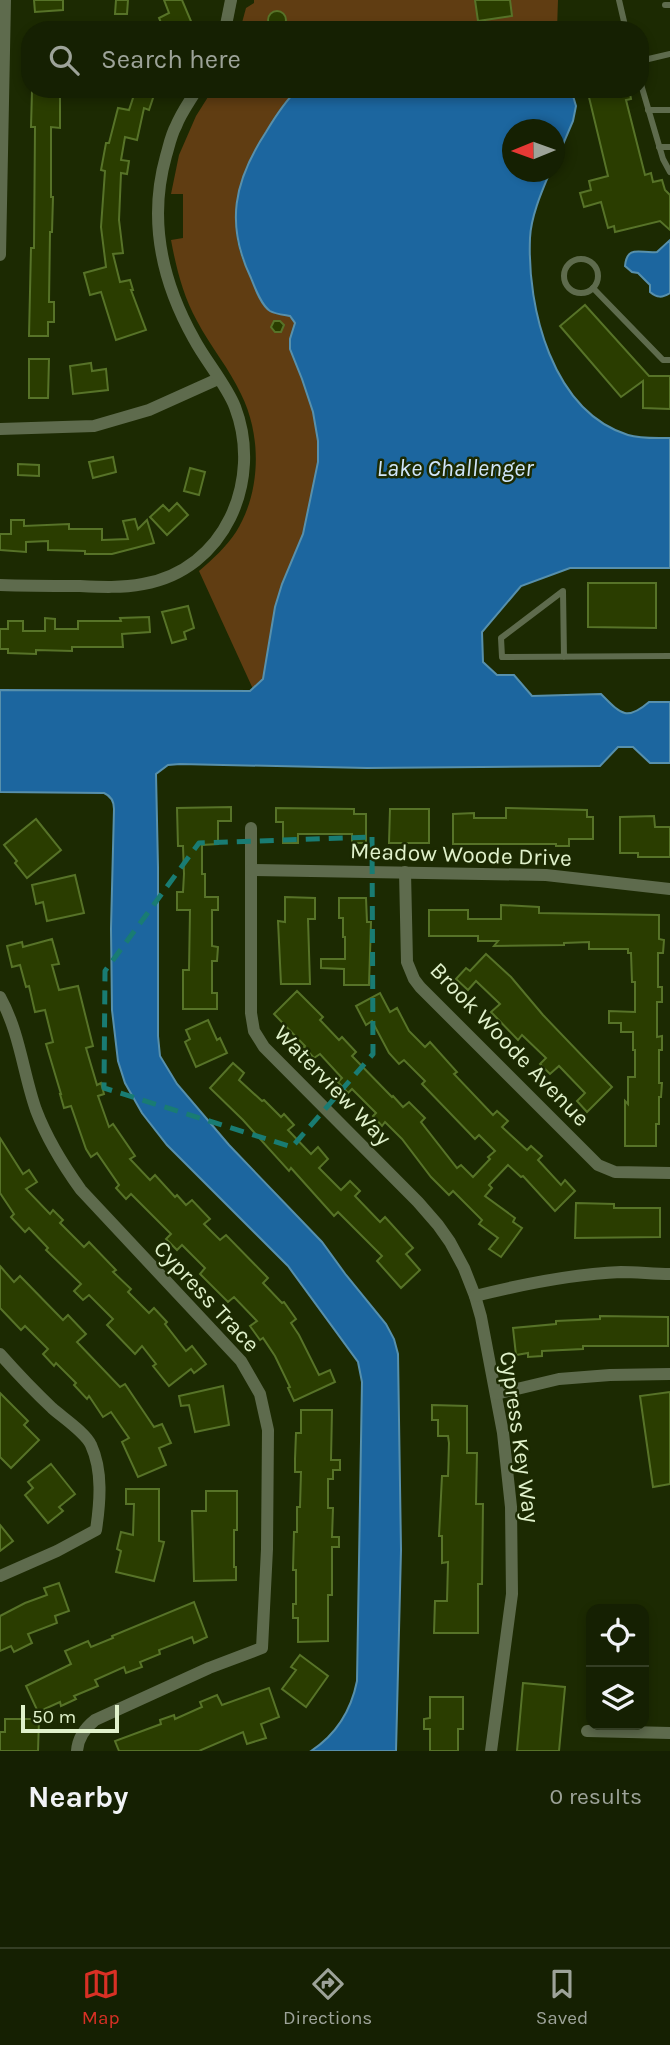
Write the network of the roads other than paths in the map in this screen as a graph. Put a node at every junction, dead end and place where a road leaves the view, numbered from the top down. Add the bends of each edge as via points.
1 (5, 0) edge
2 (619, 0) edge
3 (230, 2) edge
4 (227, 21) edge
5 (624, 21) edge
6 (670, 54) edge
7 (649, 59) edge
8 (192, 98) edge
9 (645, 98) edge
10 (648, 110) junction
11 (670, 110) edge
12 (659, 147) junction
13 (670, 147) edge
14 (670, 172) edge
15 (0, 255) edge
16 (593, 288) junction
17 (670, 360) edge
18 (218, 379) junction
19 (0, 429) edge
20 (0, 585) edge
21 (670, 656) edge
22 (564, 657) junction
23 (251, 828) dead end
24 (251, 870) junction
25 (405, 872) junction
26 (670, 889) edge
27 (0, 997) edge
28 (670, 1173) edge
29 (670, 1274) edge
30 (475, 1296) junction
31 (0, 1354) edge
32 (670, 1374) edge
33 (496, 1394) junction
34 (0, 1576) edge
35 (587, 1731) dead end
36 (670, 1733) edge
37 (77, 1751) edge
38 (491, 1751) edge

1 - 15 street
2 - 5 lane
3 - 4 street
6 - 7 lane
8 - 18 street via 175,126 160,177 157,232 177,305
9 - 10 lane
10 - 11 lane
10 - 12 lane
12 - 13 lane
12 - 14 lane
16 - 16 lane via 582,293 567,285 564,273 570,263 581,258 592,262 598,272
16 - 17 lane via 663,360
18 - 19 street via 149,410 94,426
18 - 20 street via 234,403 244,455 235,510 213,544 193,562 146,584
21 - 22 lane
22 - 22 lane via 502,657 501,638 564,591
23 - 24 street, Waterview Way
24 - 25 street, Meadow Woode Drive
24 - 30 street, Waterview Way via 251,1022 258,1039 438,1225
25 - 26 street, Meadow Woode Drive via 546,876
25 - 28 street, Brook Woode Avenue via 407,962 421,986 598,1164 615,1172
27 - 37 street, Cypress Trace via 17,1037 37,1112 64,1166 81,1190 242,1360 260,1394 268,1430 262,1648 95,1720 82,1734
29 - 30 street via 580,1275
30 - 33 street, Cypress Key Way
31 - 34 street via 90,1443 100,1486 96,1530
32 - 33 street via 559,1379
33 - 38 street, Cypress Key Way via 511,1507 512,1594
35 - 36 street

